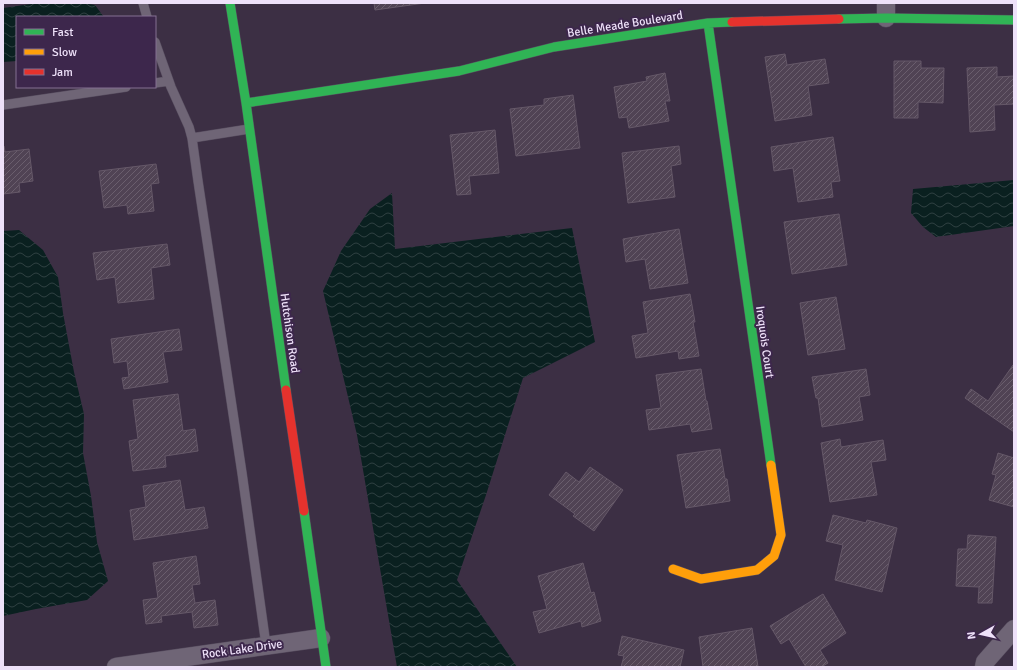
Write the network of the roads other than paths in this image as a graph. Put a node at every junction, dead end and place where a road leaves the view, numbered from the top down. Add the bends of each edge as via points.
1 (143, 3) edge
2 (230, 3) edge
3 (886, 11) edge
4 (147, 16) edge
5 (1014, 20) edge
6 (708, 23) junction
7 (156, 45) edge
8 (169, 81) junction
9 (156, 83) edge
10 (119, 88) edge
11 (246, 103) junction
12 (3, 104) edge
13 (249, 129) junction
14 (192, 138) junction
15 (673, 569) dead end
16 (1014, 629) edge
17 (321, 638) junction
18 (266, 645) junction
19 (116, 667) edge
20 (326, 667) edge
21 (984, 667) edge

1 - 4 lane
2 - 11 street, Hutchison Road
3 - 5 street, Belle Meade Boulevard
3 - 6 street, Belle Meade Boulevard
6 - 11 street, Belle Meade Boulevard via 554,47 459,71
6 - 15 street, Iroquois Court via 781,535 774,556 757,570 701,579
7 - 8 lane
8 - 9 lane
8 - 14 lane
10 - 12 lane
11 - 13 street, Hutchison Road
13 - 14 lane
13 - 17 street, Hutchison Road
14 - 18 lane
16 - 21 street via 985,662
17 - 18 street, Rock Lake Drive
17 - 20 street, Hutchison Road
18 - 19 street, Rock Lake Drive

